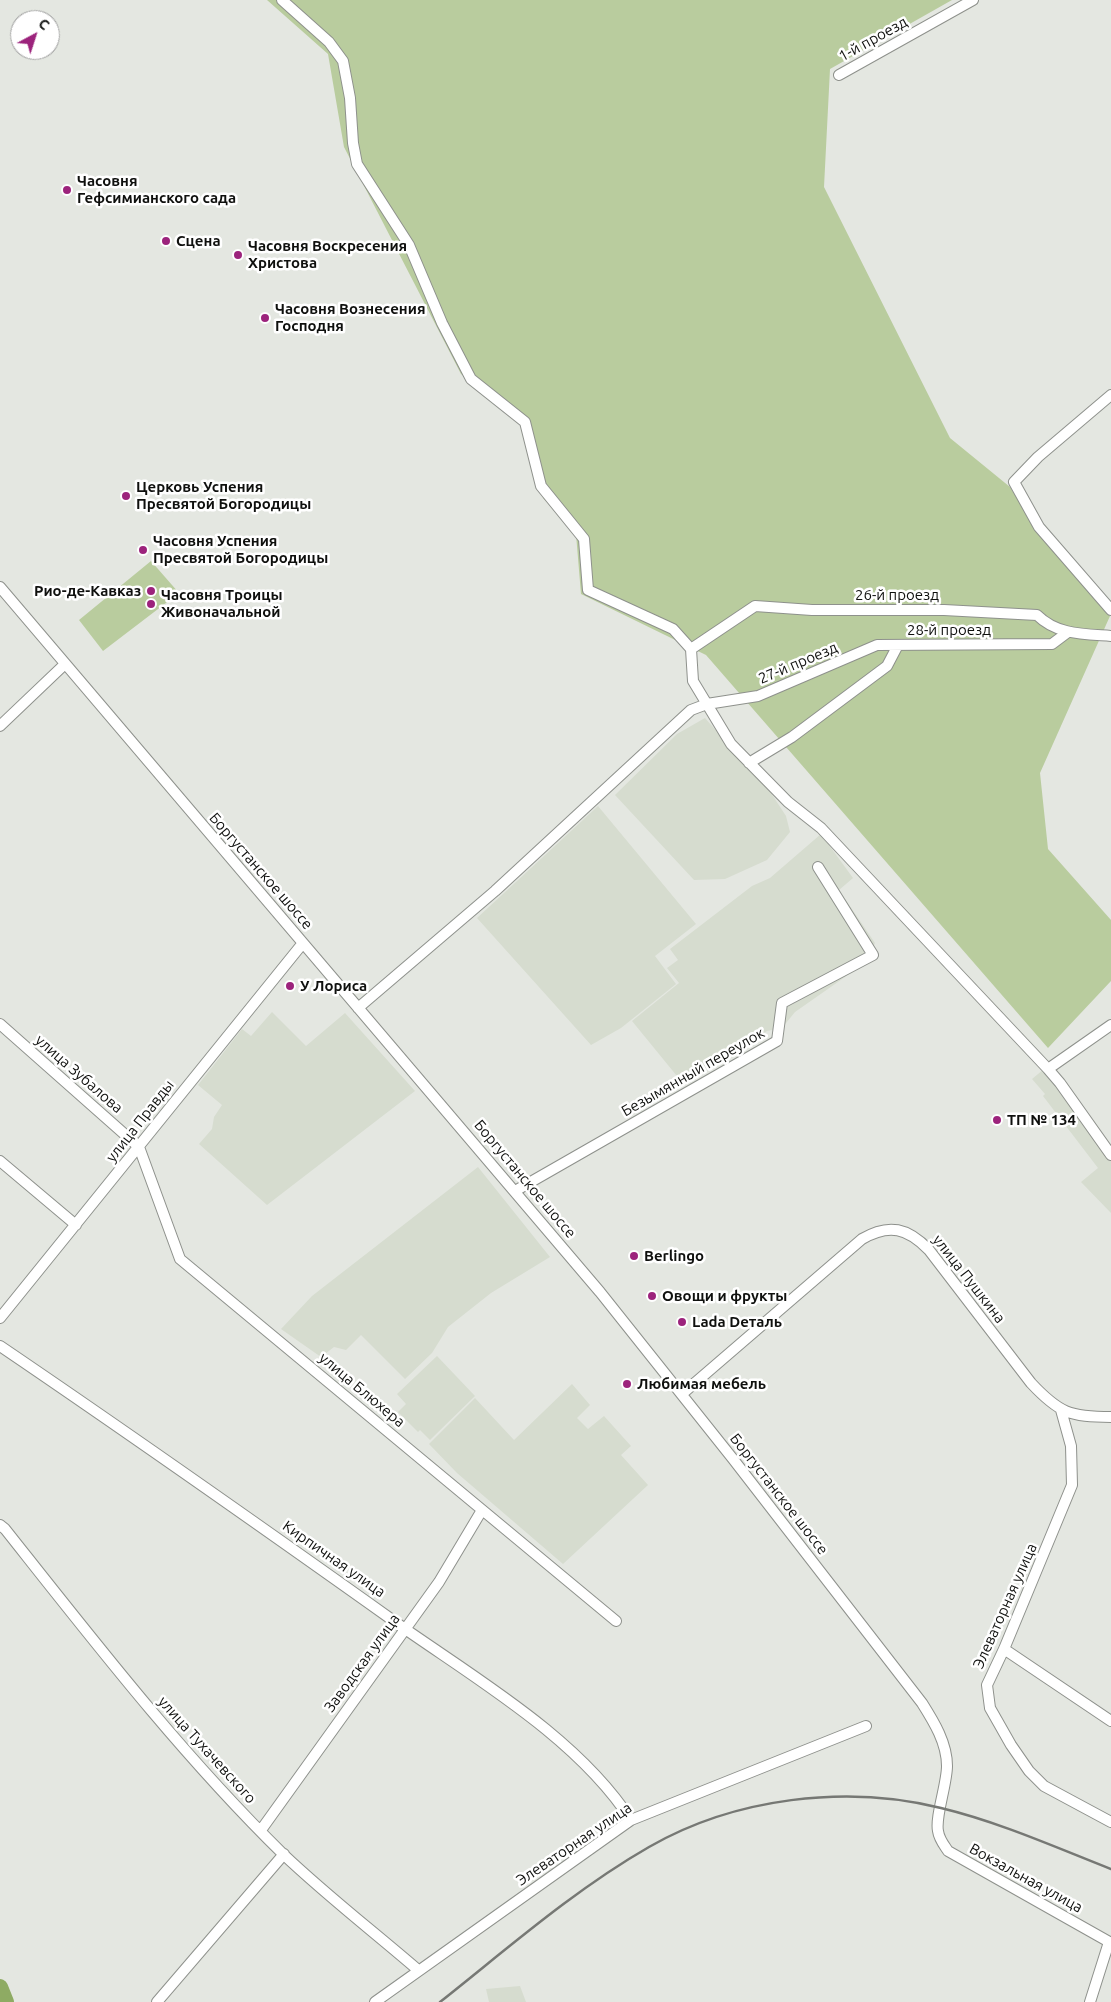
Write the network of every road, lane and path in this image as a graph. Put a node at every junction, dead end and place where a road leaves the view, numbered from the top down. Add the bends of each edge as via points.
1 (282, 0) edge
2 (973, 0) edge
3 (839, 75) dead end
4 (1111, 395) edge
5 (0, 587) edge
6 (1111, 610) edge
7 (1068, 632) junction
8 (1111, 636) edge
9 (898, 645) junction
10 (691, 649) junction
11 (65, 664) junction
12 (707, 704) junction
13 (0, 726) edge
14 (749, 763) junction
15 (818, 867) dead end
16 (303, 943) junction
17 (358, 1008) junction
18 (0, 1024) edge
19 (1111, 1025) edge
20 (1048, 1069) junction
21 (139, 1147) junction
22 (1111, 1155) edge
23 (0, 1161) edge
24 (515, 1191) junction
25 (76, 1225) junction
26 (0, 1318) edge
27 (0, 1346) edge
28 (682, 1394) junction
29 (1061, 1410) junction
30 (1111, 1417) edge
31 (482, 1510) junction
32 (0, 1525) edge
33 (616, 1621) dead end
34 (406, 1629) junction
35 (1004, 1649) junction
36 (1111, 1721) edge
37 (866, 1726) dead end
38 (631, 1820) junction
39 (1111, 1822) edge
40 (261, 1830) junction
41 (937, 1830) joint
42 (284, 1854) junction
43 (1110, 1942) edge
44 (418, 1970) junction
45 (158, 2002) edge
46 (375, 2002) edge
47 (1090, 2002) edge

1 - 10 street via 329,42 343,61 357,164 409,244 442,323 472,379 525,422 542,486 584,539 588,590 673,629
2 - 3 street, 1-й проезд
4 - 6 street via 1038,457 1014,482 1040,527
5 - 11 street, Боргустанское шоссе
7 - 8 street, 26-й проезд
7 - 9 street, 28-й проезд via 1052,644
7 - 10 street, 26-й проезд via 1047,624 1037,616 944,610 812,610 755,606
9 - 12 street, 27-й проезд via 877,645 758,696
9 - 14 street, 28-й проезд via 887,666 792,737
10 - 12 street via 693,680
11 - 13 street
11 - 16 street, Боргустанское шоссе
12 - 14 street via 731,744
12 - 17 street, 27-й проезд via 691,710 495,891
14 - 20 street via 788,802 821,828
15 - 24 street, Безымянный переулок via 873,955 782,1002 777,1041
16 - 17 street, Боргустанское шоссе
16 - 21 street, улица Правды
17 - 24 street, Боргустанское шоссе
18 - 21 street, улица Зубалова
19 - 20 street
20 - 22 street
21 - 25 street, улица Правды
21 - 31 street, улица Блюхера via 180,1259
23 - 25 street
24 - 28 street, Боргустанское шоссе
25 - 26 street, улица Правды
27 - 34 street, Кирпичная улица
28 - 29 street, улица Пушкина via 862,1239 877,1230 892,1230 906,1232 929,1250 1031,1383
28 - 41 street, Боргустанское шоссе via 890,1660 932,1719 947,1765
29 - 30 street, улица Пушкина via 1075,1415
29 - 35 street, Элеваторная улица via 1071,1446 1072,1486
31 - 33 street, улица Блюхера
31 - 34 street, Заводская улица via 439,1582
32 - 40 street, улица Тухачевского via 138,1696
34 - 38 street, Кирпичная улица via 545,1728 618,1800
34 - 40 street, Заводская улица
35 - 36 street
35 - 39 street, Элеваторная улица via 986,1685 990,1708 1011,1746 1044,1786
37 - 38 street, Элеваторная улица
38 - 44 street, Элеваторная улица
40 - 42 street, улица Тухачевского
41 - 43 street, Вокзальная улица via 948,1851
42 - 44 street, улица Тухачевского
42 - 45 street
43 - 47 street
44 - 46 street, Элеваторная улица

